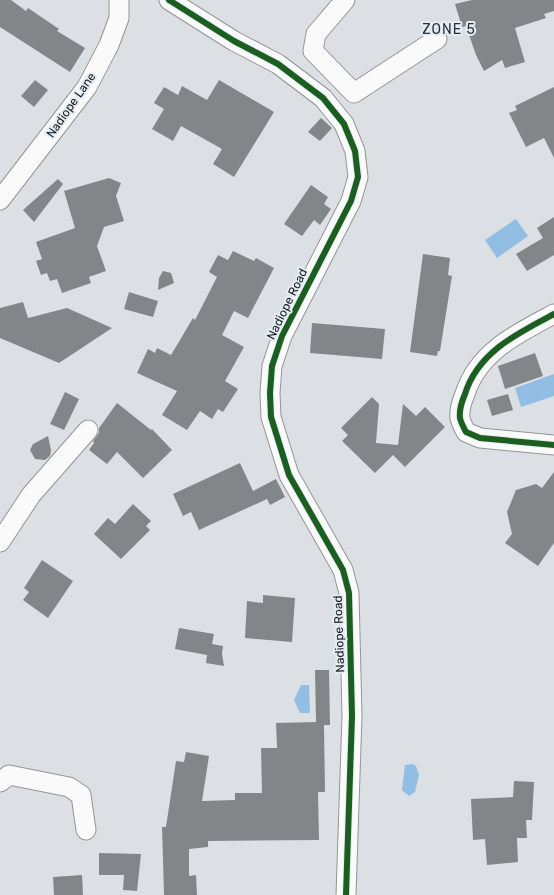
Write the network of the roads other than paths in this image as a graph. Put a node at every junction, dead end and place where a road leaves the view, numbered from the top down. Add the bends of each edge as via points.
1 (119, 0) edge
2 (169, 0) edge
3 (345, 0) edge
4 (437, 39) dead end
5 (313, 52) junction
6 (294, 76) junction
7 (0, 200) edge
8 (553, 315) edge
9 (88, 430) dead end
10 (554, 445) edge
11 (0, 542) edge
12 (0, 782) edge
13 (86, 830) dead end
14 (346, 895) edge

1 - 7 street, Nadiope Lane via 119,18 109,45 87,87
2 - 6 street, Nadiope Road
3 - 5 street via 316,34
4 - 5 street via 354,93
5 - 6 street
6 - 14 street, Nadiope Road via 323,98 344,124 355,150 358,178 351,201 282,336 272,366 270,393 271,416 289,475 343,570 349,594 352,716
8 - 10 street via 496,348 482,361 466,390 460,407 460,418 466,432 480,438
9 - 11 street via 31,495
12 - 13 street via 9,775 69,786 81,795

